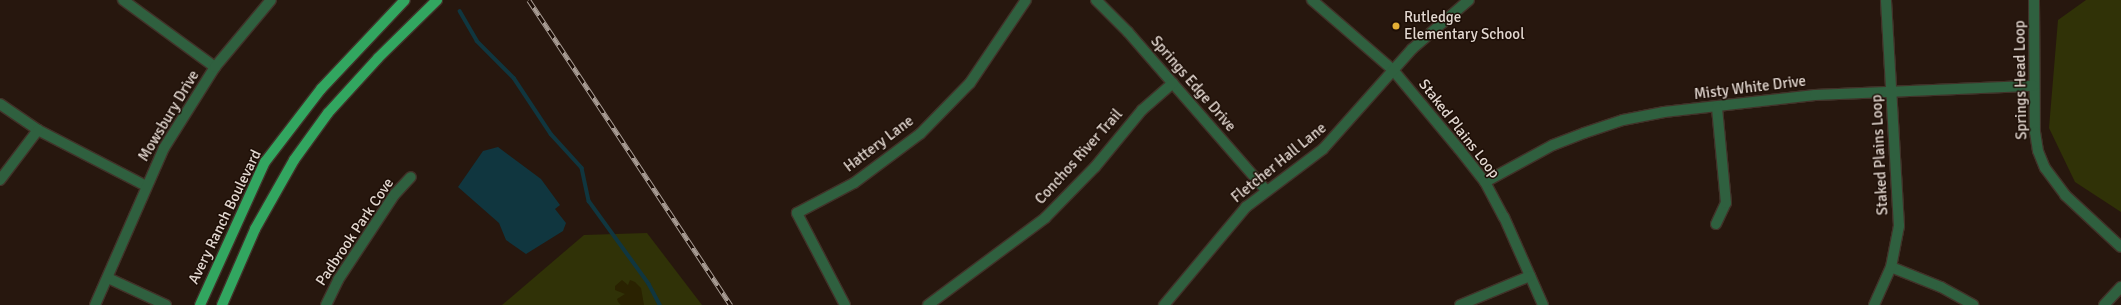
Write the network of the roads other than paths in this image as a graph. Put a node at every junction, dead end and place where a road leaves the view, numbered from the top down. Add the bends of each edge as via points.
1 (123, 0) edge
2 (271, 0) edge
3 (405, 0) edge
4 (437, 0) edge
5 (1026, 0) edge
6 (1096, 0) edge
7 (1312, 0) edge
8 (1469, 0) edge
9 (1886, 0) edge
10 (2034, 0) edge
11 (215, 67) junction
12 (1393, 70) junction
13 (1173, 83) junction
14 (2034, 86) junction
15 (1892, 92) junction
16 (0, 104) edge
17 (1717, 107) junction
18 (38, 130) junction
19 (411, 177) dead end
20 (0, 180) edge
21 (1485, 182) junction
22 (146, 186) junction
23 (1266, 190) junction
24 (1716, 224) dead end
25 (2121, 247) edge
26 (1890, 267) junction
27 (1530, 276) junction
28 (108, 278) junction
29 (2121, 287) edge
30 (95, 305) edge
31 (166, 305) edge
32 (200, 305) edge
33 (222, 305) edge
34 (326, 305) edge
35 (845, 305) edge
36 (928, 305) edge
37 (1164, 305) edge
38 (1460, 305) edge
39 (1543, 305) edge
40 (1874, 305) edge
41 (1973, 305) edge
42 (2104, 305) edge

1 - 11 street
2 - 11 street, Mowsbury Drive
3 - 32 main road, Avery Ranch Boulevard via 321,88 265,162
4 - 33 main road via 378,58 328,113 294,160 261,215
5 - 35 street, Hattery Lane via 970,83 920,134 854,183 797,214
6 - 13 street, Springs Edge Drive
7 - 12 street, Staked Plains Loop
8 - 12 street, Fletcher Hall Lane via 1432,30
9 - 15 street, Staked Plains Loop
10 - 14 street, Springs Head Loop
11 - 22 street, Mowsbury Drive via 164,148
12 - 21 street, Staked Plains Loop
12 - 23 street, Fletcher Hall Lane via 1323,149
13 - 23 street, Springs Edge Drive
13 - 36 street, Conchos River Trail via 1142,110 1095,167 1045,218
14 - 15 street, Misty White Drive
14 - 25 street, Springs Head Loop via 2035,132 2045,168 2065,196
15 - 17 street, Misty White Drive via 1815,95
15 - 26 street, Staked Plains Loop via 1899,226
16 - 18 street
17 - 21 street, Misty White Drive via 1624,120 1553,145
17 - 24 street via 1726,203
18 - 20 street
18 - 22 street
19 - 34 street, Padbrook Park Cove via 395,194 338,280
21 - 27 street, Staked Plains Loop
22 - 28 street, Mowsbury Drive
23 - 37 street, Fletcher Hall Lane via 1228,227
26 - 40 street, Staked Plains Loop
26 - 41 street via 1941,287
27 - 38 street
27 - 39 street, Staked Plains Loop
28 - 30 street, Mowsbury Drive
28 - 31 street
29 - 42 street

